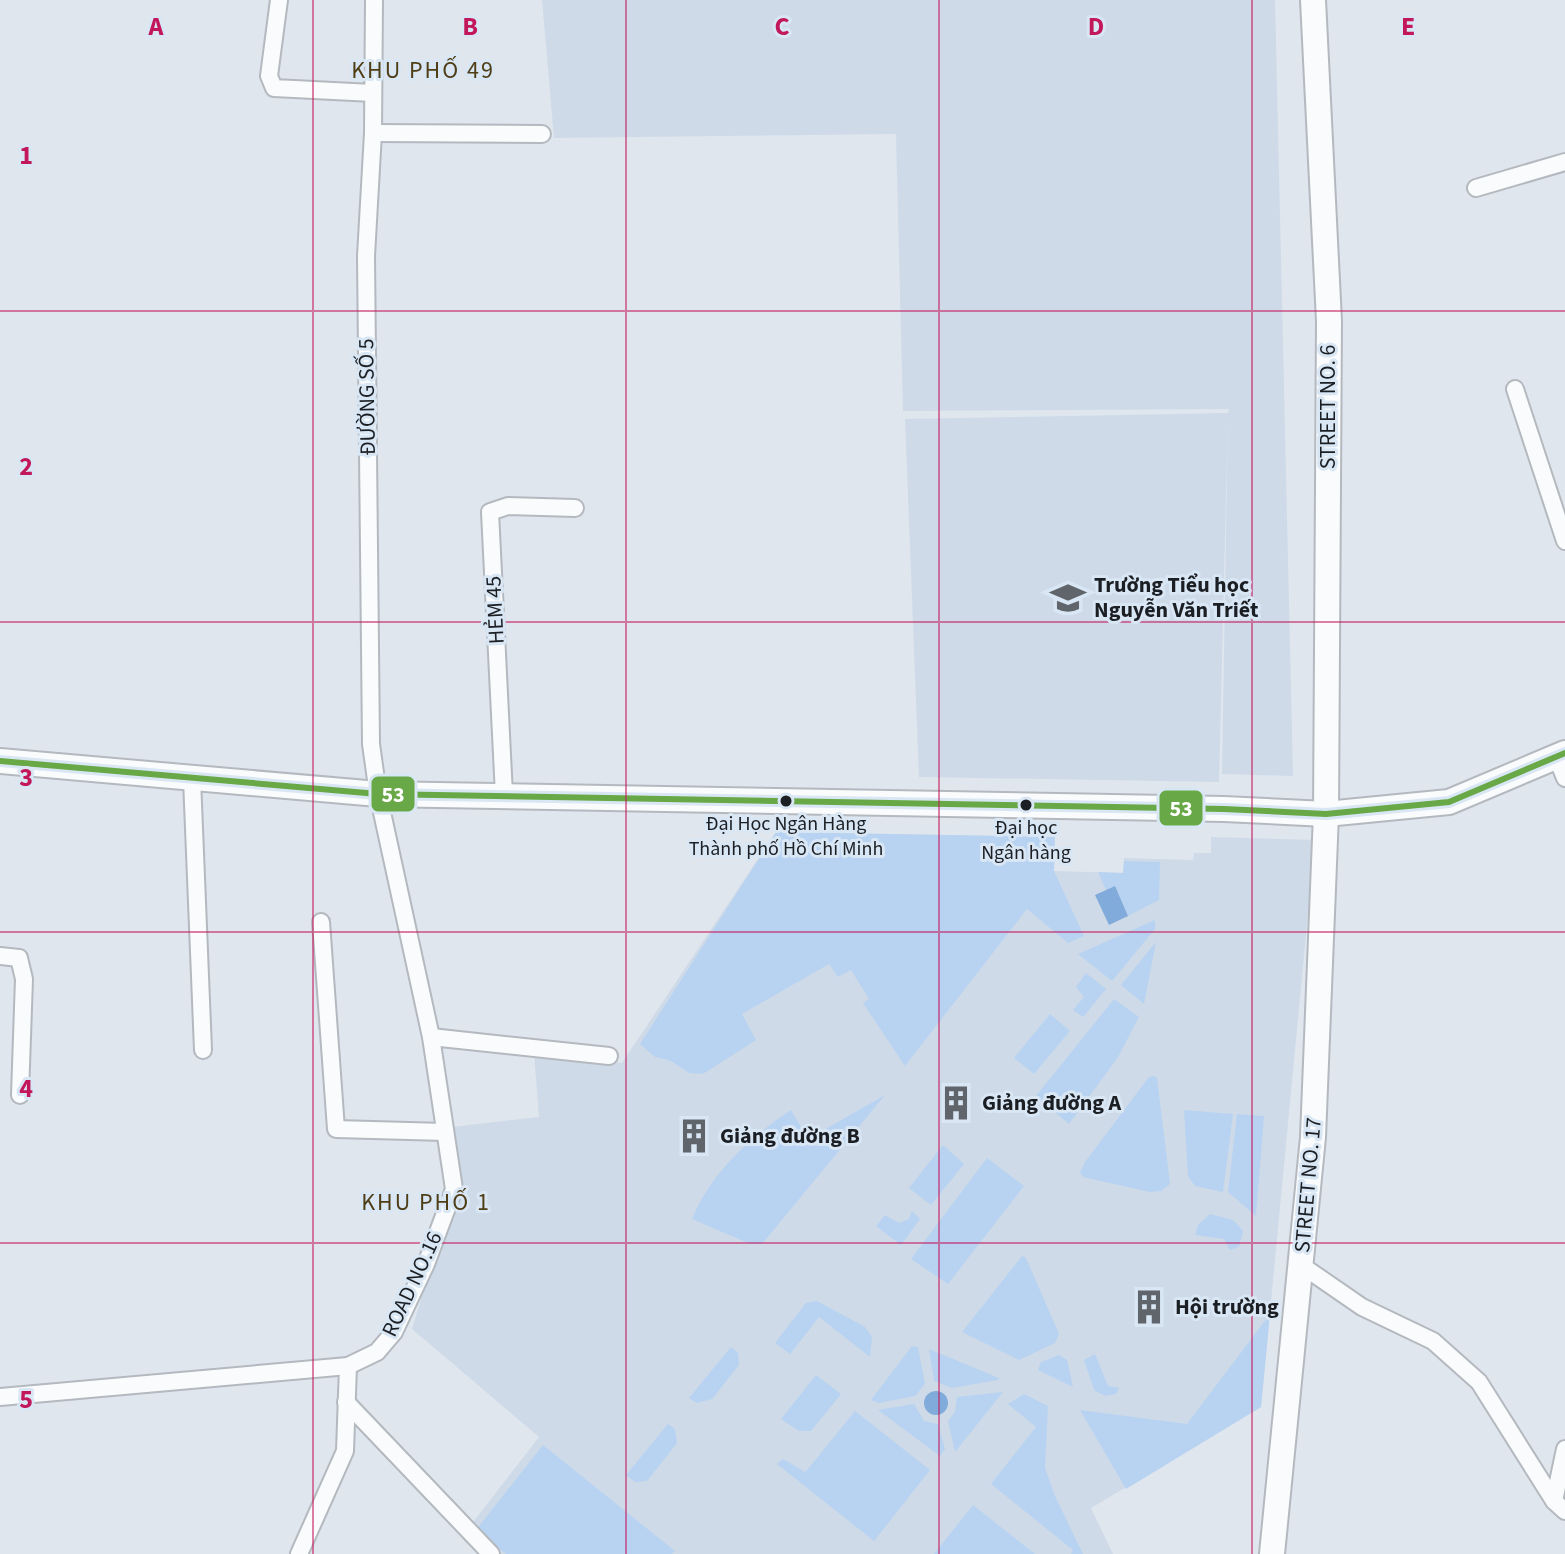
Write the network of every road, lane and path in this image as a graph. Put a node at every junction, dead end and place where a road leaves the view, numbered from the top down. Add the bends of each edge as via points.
1 (279, 0) edge
2 (374, 0) edge
3 (1313, 0) edge
4 (373, 93) junction
5 (373, 133) junction
6 (542, 134) dead end
7 (1565, 162) edge
8 (1476, 188) dead end
9 (1515, 389) dead end
10 (1559, 495) edge
11 (575, 508) dead end
12 (1565, 541) edge
13 (0, 761) edge
14 (1562, 763) edge
15 (192, 779) junction
16 (378, 794) junction
17 (504, 795) junction
18 (1326, 814) junction
19 (321, 922) dead end
20 (0, 956) edge
21 (431, 1037) junction
22 (203, 1050) dead end
23 (609, 1056) dead end
24 (20, 1095) dead end
25 (445, 1132) junction
26 (1301, 1265) junction
27 (348, 1366) junction
28 (0, 1397) edge
29 (346, 1402) junction
30 (1565, 1449) edge
31 (1560, 1506) edge
32 (299, 1554) edge
33 (491, 1554) edge
34 (1272, 1554) edge

1 - 4 street via 269,76 274,88
2 - 4 street, ĐƯỜNG SỐ 5
3 - 18 street, STREET NO. 6 via 1329,321
4 - 5 street, ĐƯỜNG SỐ 5
5 - 6 street
5 - 16 street, ĐƯỜNG SỐ 5 via 366,256 371,744
7 - 8 street
9 - 10 street
10 - 12 street
11 - 17 street, HẺM 45 via 508,506 490,512
13 - 15 street
14 - 18 street via 1449,802
15 - 16 street
15 - 22 street
16 - 17 street
16 - 21 street, ROAD NO.16
17 - 18 street
18 - 26 street, STREET NO. 17 via 1319,1045
19 - 25 street via 336,1129
20 - 24 street via 19,958 24,979
21 - 23 street
21 - 25 street, ROAD NO.16
25 - 27 street, ROAD NO.16 via 454,1189 426,1264 394,1332 377,1352
26 - 31 street via 1362,1307 1433,1341 1479,1382
26 - 34 street, STREET NO. 17
27 - 28 street, ROAD NO.16
27 - 29 street
29 - 32 street via 345,1451
29 - 33 street
30 - 31 street

